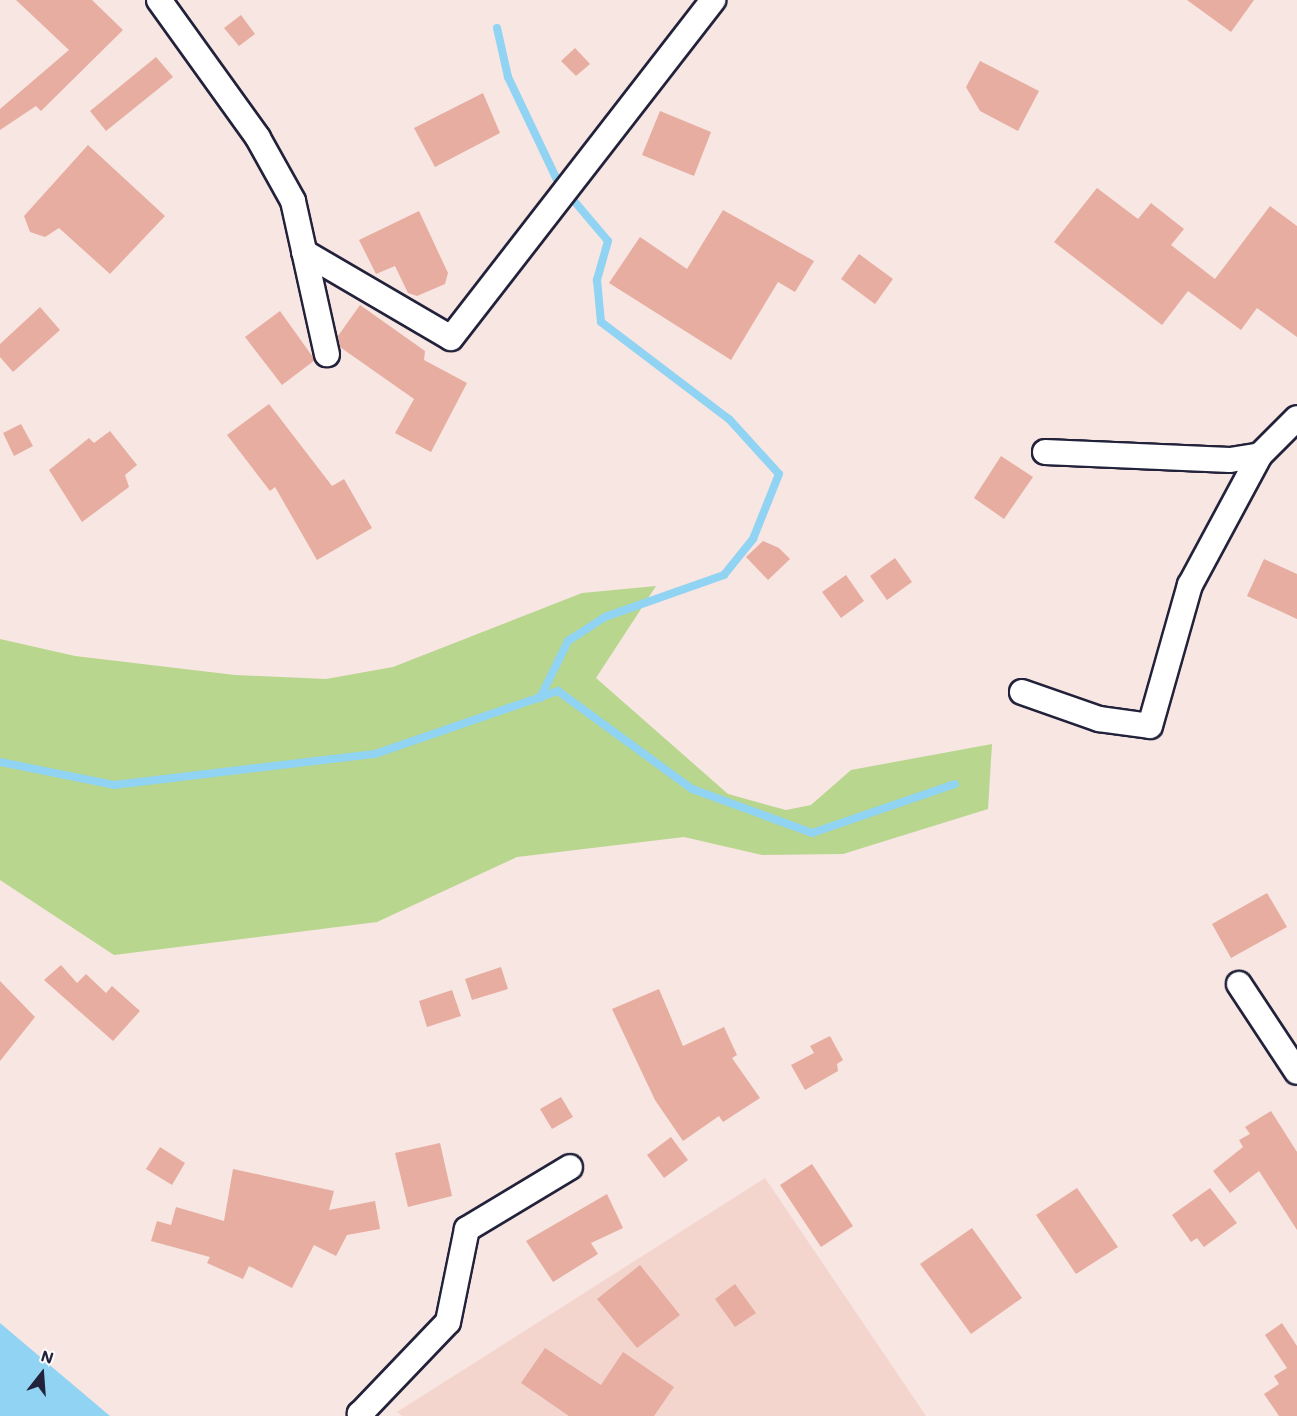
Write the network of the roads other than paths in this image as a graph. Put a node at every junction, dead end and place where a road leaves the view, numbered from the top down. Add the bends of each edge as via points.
1 (159, 0) edge
2 (713, 0) edge
3 (304, 252) junction
4 (327, 354) dead end
5 (1297, 418) edge
6 (1045, 453) dead end
7 (1260, 455) junction
8 (1022, 692) dead end
9 (1239, 984) dead end
10 (1297, 1072) edge
11 (570, 1167) dead end
12 (363, 1416) edge

1 - 3 street via 258,138 293,201
2 - 3 street via 451,338
3 - 4 street
5 - 7 street
6 - 7 street via 1230,460
7 - 8 street via 1191,585 1150,726 1099,719
9 - 10 street
11 - 12 street via 467,1229 448,1322 360,1414

